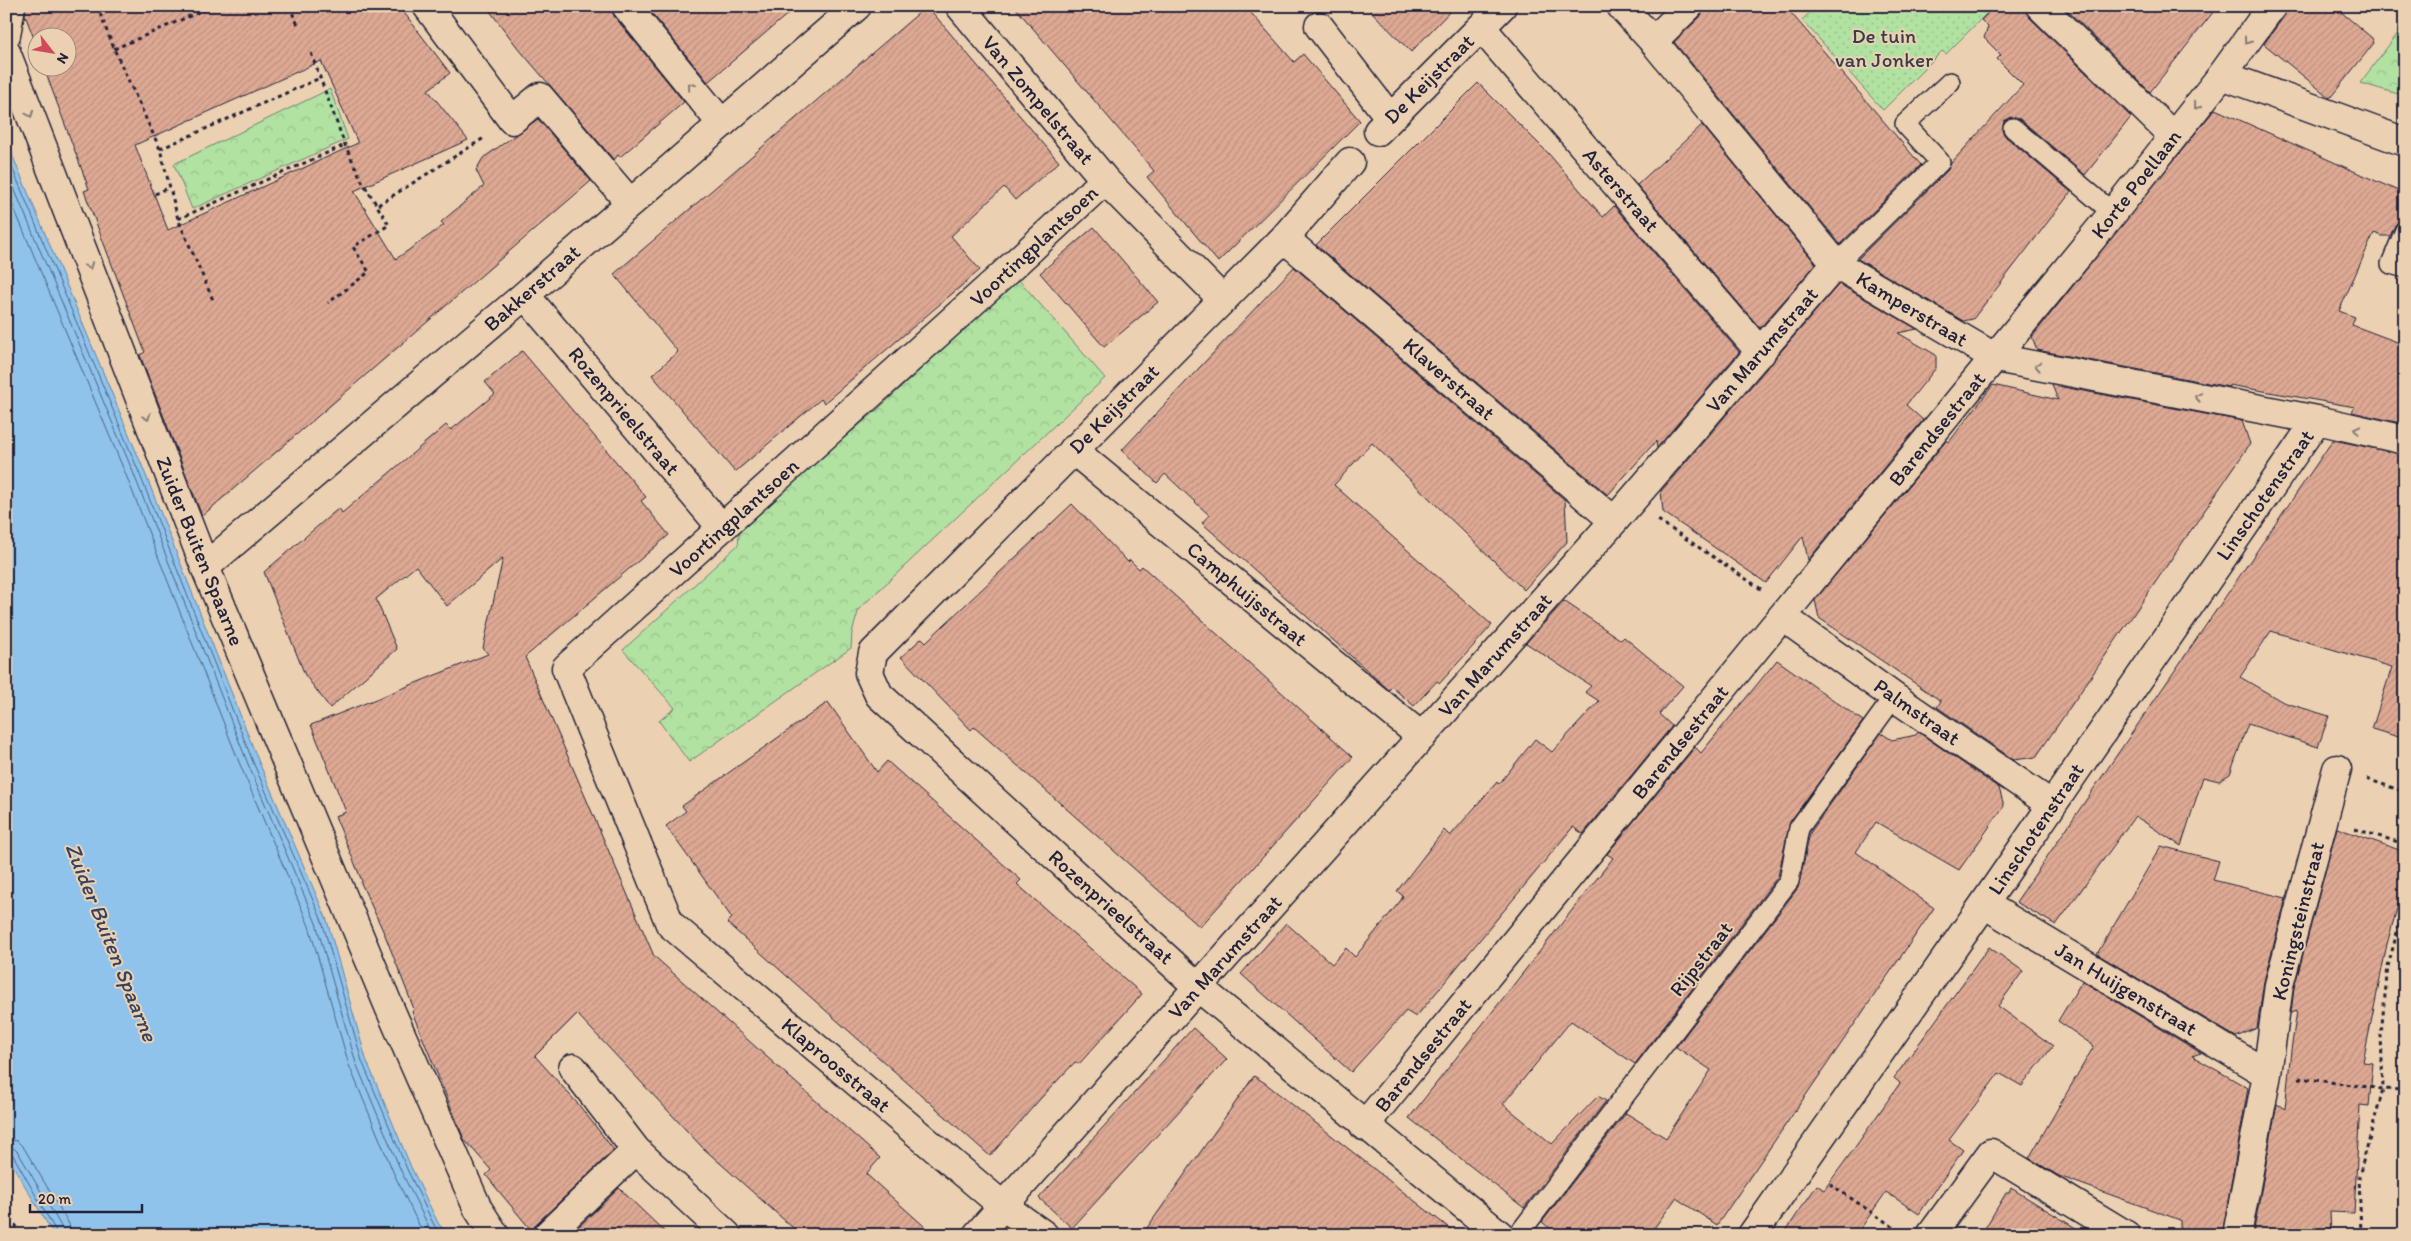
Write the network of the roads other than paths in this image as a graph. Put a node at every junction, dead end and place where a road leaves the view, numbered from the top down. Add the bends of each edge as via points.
1 (11, 6) edge
2 (427, 6) edge
3 (626, 6) edge
4 (857, 6) edge
5 (960, 6) edge
6 (1502, 6) edge
7 (1621, 6) edge
8 (1689, 6) edge
9 (2040, 6) edge
10 (2272, 6) edge
11 (1319, 26) dead end
12 (1480, 27) junction
13 (6, 35) edge
14 (1653, 41) junction
15 (6, 52) edge
16 (2222, 75) junction
17 (1950, 82) dead end
18 (722, 124) junction
19 (2014, 128) dead end
20 (2173, 136) junction
21 (2405, 142) edge
22 (1350, 162) dead end
23 (1105, 180) junction
24 (630, 203) junction
25 (2113, 213) junction
26 (2405, 230) edge
27 (1284, 238) junction
28 (1836, 264) junction
29 (2405, 268) edge
30 (525, 295) junction
31 (1223, 300) junction
32 (1761, 353) junction
33 (1996, 358) junction
34 (2317, 420) junction
35 (2405, 440) edge
36 (1073, 450) junction
37 (1622, 511) junction
38 (722, 528) junction
39 (205, 567) junction
40 (1787, 613) junction
41 (873, 653) joint
42 (1894, 697) junction
43 (1422, 737) junction
44 (2337, 770) dead end
45 (2052, 805) junction
46 (1984, 904) junction
47 (670, 924) joint
48 (1198, 987) junction
49 (573, 1068) dead end
50 (2267, 1074) junction
51 (1364, 1126) junction
52 (636, 1150) junction
53 (1003, 1206) junction
54 (495, 1235) edge
55 (547, 1235) edge
56 (727, 1235) edge
57 (977, 1235) edge
58 (1044, 1235) edge
59 (1500, 1235) edge
60 (1518, 1235) edge
61 (1752, 1235) edge
62 (1932, 1235) edge
63 (2126, 1235) edge
64 (2237, 1235) edge

1 - 13 street
2 - 24 street via 512,120 540,97
18 -> 3 street
4 - 18 street, Bakkerstraat
5 - 23 street, Van Zompelstraat
6 - 12 street, De Keijstraat
7 - 14 street, Kamperstraat
8 - 14 street
9 - 20 street
10 -> 16 street, Korte Poellaan
11 - 12 street, De Keijstraat via 1384,124
12 - 32 street, Asterstraat
14 - 28 street, Kamperstraat
15 -> 39 street, Zuider Buiten Spaarne
16 -> 20 street, Korte Poellaan
16 - 21 street
17 - 28 lane, Van Marumstraat via 1905,124 1940,162
18 - 24 street, Bakkerstraat
19 - 25 lane
20 - 25 street, Korte Poellaan
22 - 27 street, De Keijstraat
23 - 31 street, Van Zompelstraat
23 - 38 street, Voortingplantsoen
24 - 30 street, Bakkerstraat
25 - 33 street, Korte Poellaan
26 - 29 lane via 2391,264
27 - 31 street, De Keijstraat
27 - 37 street, Klaverstraat
28 - 32 street, Van Marumstraat
28 - 33 street, Kamperstraat
30 - 38 street, Rozenprieelstraat
30 - 39 street, Bakkerstraat
31 - 36 street, De Keijstraat
32 - 37 street, Van Marumstraat
34 -> 33 street, Kamperstraat
33 - 40 street, Barendsestraat
35 -> 34 street, Kamperstraat
34 - 45 street, Linschotenstraat
36 - 41 street, De Keijstraat
36 - 43 street, Camphuijsstraat
37 - 43 street, Van Marumstraat
38 - 47 street, Voortingplantsoen via 566,668
39 - 54 street, Zuider Buiten Spaarne via 390,1009 478,1209
40 - 42 street, Palmstraat
40 - 51 street, Barendsestraat
41 - 48 street, Rozenprieelstraat via 869,674 879,694
42 - 45 street, Palmstraat
42 - 60 lane, Rijpstraat via 1799,828 1789,881
43 - 48 street, Van Marumstraat
44 - 50 street, Koningsteinstraat via 2279,985
45 - 46 street, Linschotenstraat
46 - 50 street, Jan Huijgenstraat
46 - 61 street, Linschotenstraat
47 - 53 street, Klaproosstraat
48 - 51 street, Rozenprieelstraat
48 - 53 street, Van Marumstraat
49 - 52 street
50 - 64 street, Koningsteinstraat
51 - 59 street, Rozenprieelstraat
52 - 55 street
52 - 56 street
53 - 57 street, Van Marumstraat
53 - 58 street, Klaproosstraat
62 - 63 street via 1991,1153

